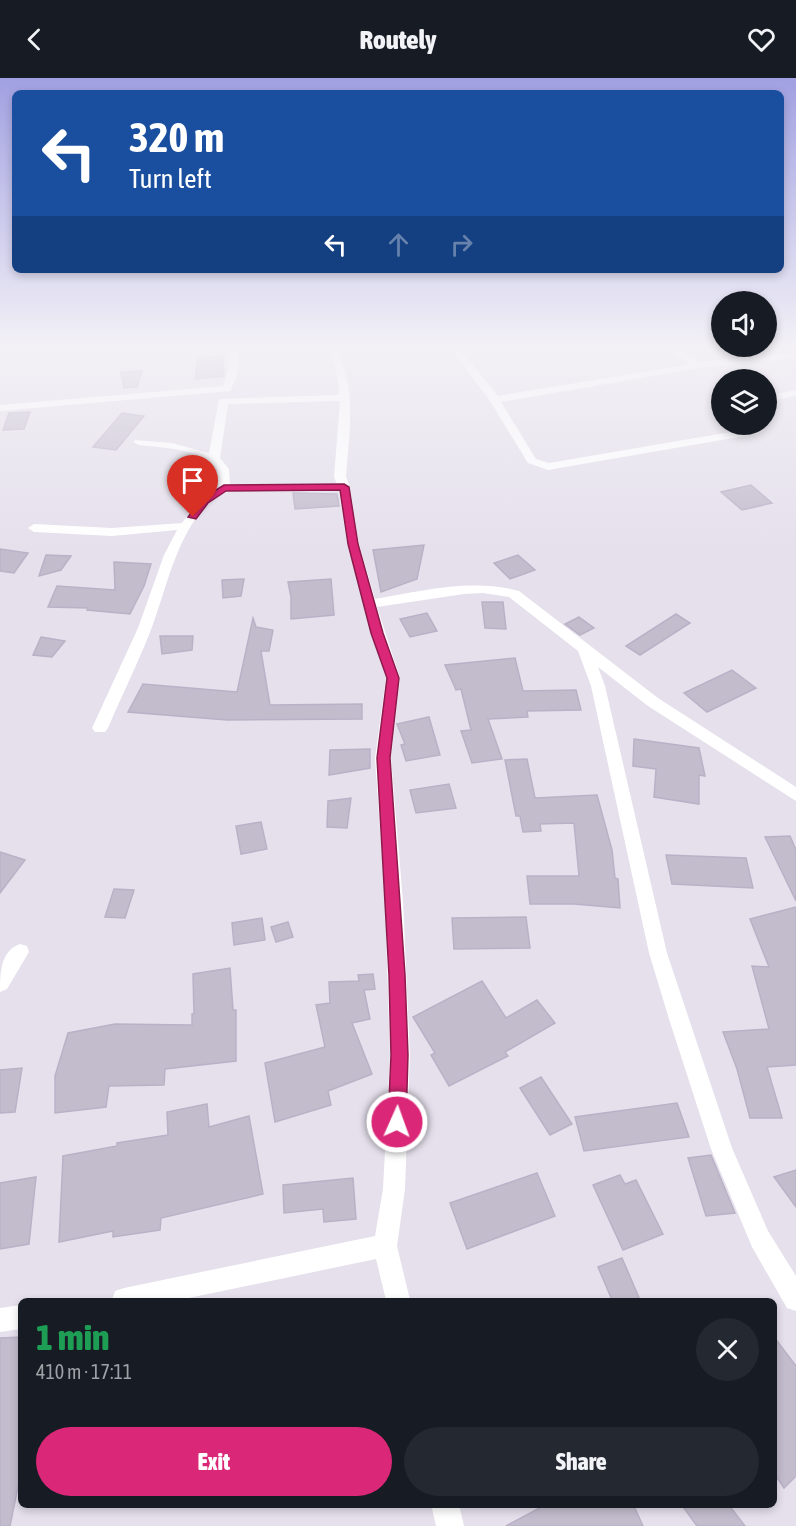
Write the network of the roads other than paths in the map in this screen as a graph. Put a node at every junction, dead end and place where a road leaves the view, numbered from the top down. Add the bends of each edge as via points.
1 (221, 412) edge
2 (343, 412) edge
3 (502, 412) edge
4 (733, 435) edge
5 (139, 442) dead end
6 (214, 459) junction
7 (344, 487) junction
8 (224, 488) junction
9 (186, 526) junction
10 (34, 528) dead end
11 (370, 604) junction
12 (585, 650) junction
13 (100, 728) dead end
14 (796, 795) edge
15 (20, 952) dead end
16 (0, 983) edge
17 (385, 1246) junction
18 (134, 1298) edge
19 (398, 1298) edge
20 (796, 1299) edge
21 (18, 1317) edge
22 (0, 1320) edge
23 (446, 1508) edge
24 (450, 1526) edge

1 - 6 street
2 - 7 street via 340,477
3 - 4 street via 531,461 548,467
5 - 6 street via 177,446
6 - 8 street via 223,468
7 - 8 street
7 - 11 street via 353,544
8 - 9 street via 205,501
9 - 10 street via 112,532
9 - 13 street via 170,555 145,628
11 - 12 street via 482,588 504,589
11 - 17 street via 393,678 383,758 400,1055 394,1190
12 - 14 street via 653,702
12 - 20 street via 598,686 658,952 679,1019 722,1149 760,1239
15 - 16 street
17 - 18 street
17 - 19 street
21 - 22 street
23 - 24 street

